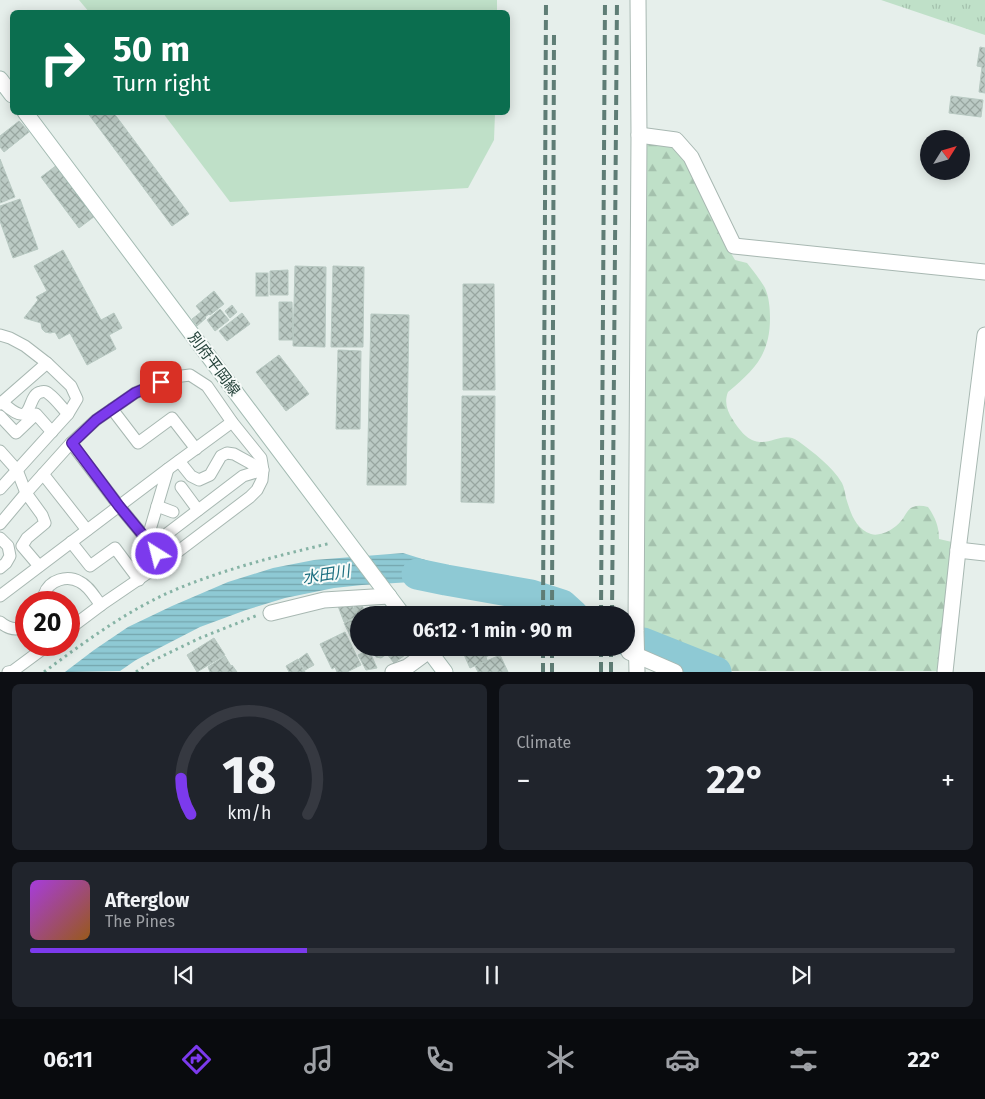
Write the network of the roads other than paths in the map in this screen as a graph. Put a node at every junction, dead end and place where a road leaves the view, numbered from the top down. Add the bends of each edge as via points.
1 (638, 0) edge
2 (0, 79) edge
3 (10, 92) edge
4 (27, 115) edge
5 (639, 136) junction
6 (985, 272) edge
7 (0, 335) edge
8 (985, 335) edge
9 (47, 363) junction
10 (1, 403) edge
11 (112, 408) junction
12 (68, 414) junction
13 (0, 416) edge
14 (232, 422) junction
15 (52, 432) junction
16 (72, 443) junction
17 (196, 449) junction
18 (0, 451) edge
19 (179, 461) junction
20 (168, 469) junction
21 (17, 470) junction
22 (263, 470) junction
23 (43, 474) junction
24 (181, 488) dead end
25 (0, 489) edge
26 (26, 493) junction
27 (119, 506) junction
28 (157, 506) junction
29 (198, 510) junction
30 (173, 512) dead end
31 (0, 524) edge
32 (87, 530) junction
33 (0, 538) edge
34 (71, 542) junction
35 (149, 543) junction
36 (958, 550) junction
37 (985, 553) edge
38 (164, 562) junction
39 (39, 566) junction
40 (0, 568) edge
41 (139, 580) junction
42 (46, 591) edge
43 (0, 596) edge
44 (389, 596) junction
45 (102, 605) junction
46 (396, 606) edge
47 (271, 613) road end
48 (80, 621) edge
49 (0, 622) edge
50 (15, 629) edge
51 (32, 656) edge
52 (420, 656) edge
53 (433, 656) edge
54 (634, 658) edge
55 (11, 671) edge
56 (393, 672) edge
57 (445, 672) edge
58 (675, 672) edge
59 (945, 672) edge

1 - 5 street
2 - 3 street
4 - 44 street, 別府平岡線
5 - 6 street via 676,140 691,157 734,246
5 - 54 street
7 - 9 lane via 25,346
8 - 36 street
9 - 10 lane
9 - 12 lane via 72,386 77,399
10 - 12 lane via 19,415 27,412 34,396 44,391
11 - 14 lane via 135,393 174,376 190,375 207,386
11 - 16 lane
11 - 17 lane via 138,443 172,418
12 - 15 lane
13 - 15 lane via 16,433 36,414
14 - 17 lane
14 - 22 lane via 261,458
15 - 21 lane
16 - 23 lane
16 - 27 lane
17 - 19 lane
18 - 21 lane
19 - 20 lane
19 - 22 lane via 191,476 199,480 210,476 221,456 227,453
20 - 27 lane
20 - 28 lane
21 - 25 lane
21 - 26 lane
22 - 29 lane via 243,476
22 - 38 lane via 262,480 250,497
23 - 26 lane
23 - 32 lane
24 - 29 lane
26 - 31 lane
26 - 39 lane via 46,523 26,538 22,546
27 - 32 lane
27 - 35 lane
28 - 30 lane
28 - 35 lane
29 - 35 lane
32 - 34 lane
33 - 40 lane via 8,546 10,556
34 - 39 lane
34 - 41 lane via 90,566 115,548
35 - 38 lane
36 - 37 street
36 - 59 street
38 - 41 lane
39 - 43 lane
41 - 45 lane
42 - 45 lane via 52,583 63,578 73,579 82,582
44 - 46 street, 別府平岡線
44 - 47 street via 324,600
45 - 48 lane
49 - 50 lane
51 - 55 lane
52 - 56 street via 407,667
53 - 57 street
54 - 58 street

